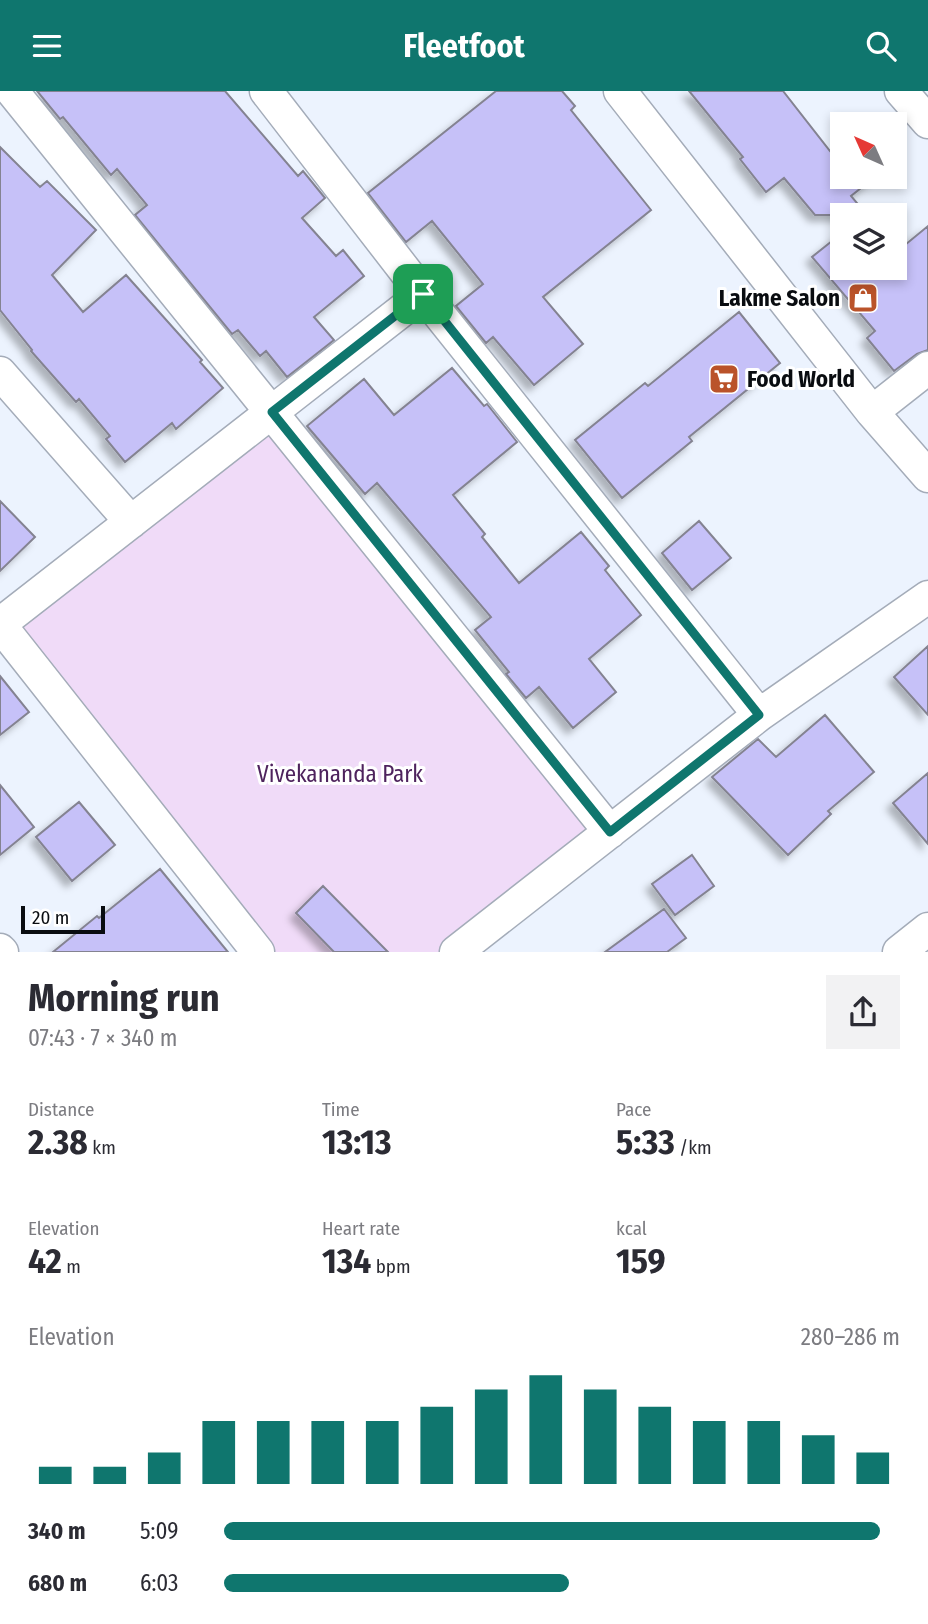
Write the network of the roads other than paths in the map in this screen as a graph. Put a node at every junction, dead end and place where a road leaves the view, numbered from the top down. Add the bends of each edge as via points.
1 (6, 91) edge
2 (12, 91) edge
3 (266, 91) edge
4 (620, 91) edge
5 (901, 91) edge
6 (0, 96) edge
7 (928, 122) edge
8 (423, 294) junction
9 (928, 368) edge
10 (0, 373) edge
11 (272, 412) junction
12 (872, 412) junction
13 (928, 477) edge
14 (131, 522) junction
15 (928, 597) edge
16 (0, 624) edge
17 (759, 715) junction
18 (610, 832) junction
19 (928, 929) edge
20 (258, 952) edge
21 (456, 952) edge
22 (899, 952) edge

1 - 6 street
2 - 11 street
3 - 8 street
4 - 12 street
5 - 7 street
8 - 11 street
8 - 17 street
9 - 12 street
10 - 14 street
11 - 14 street
11 - 18 street
12 - 13 street
14 - 16 street
15 - 17 street
16 - 20 street
17 - 18 street
18 - 21 street
19 - 22 street

